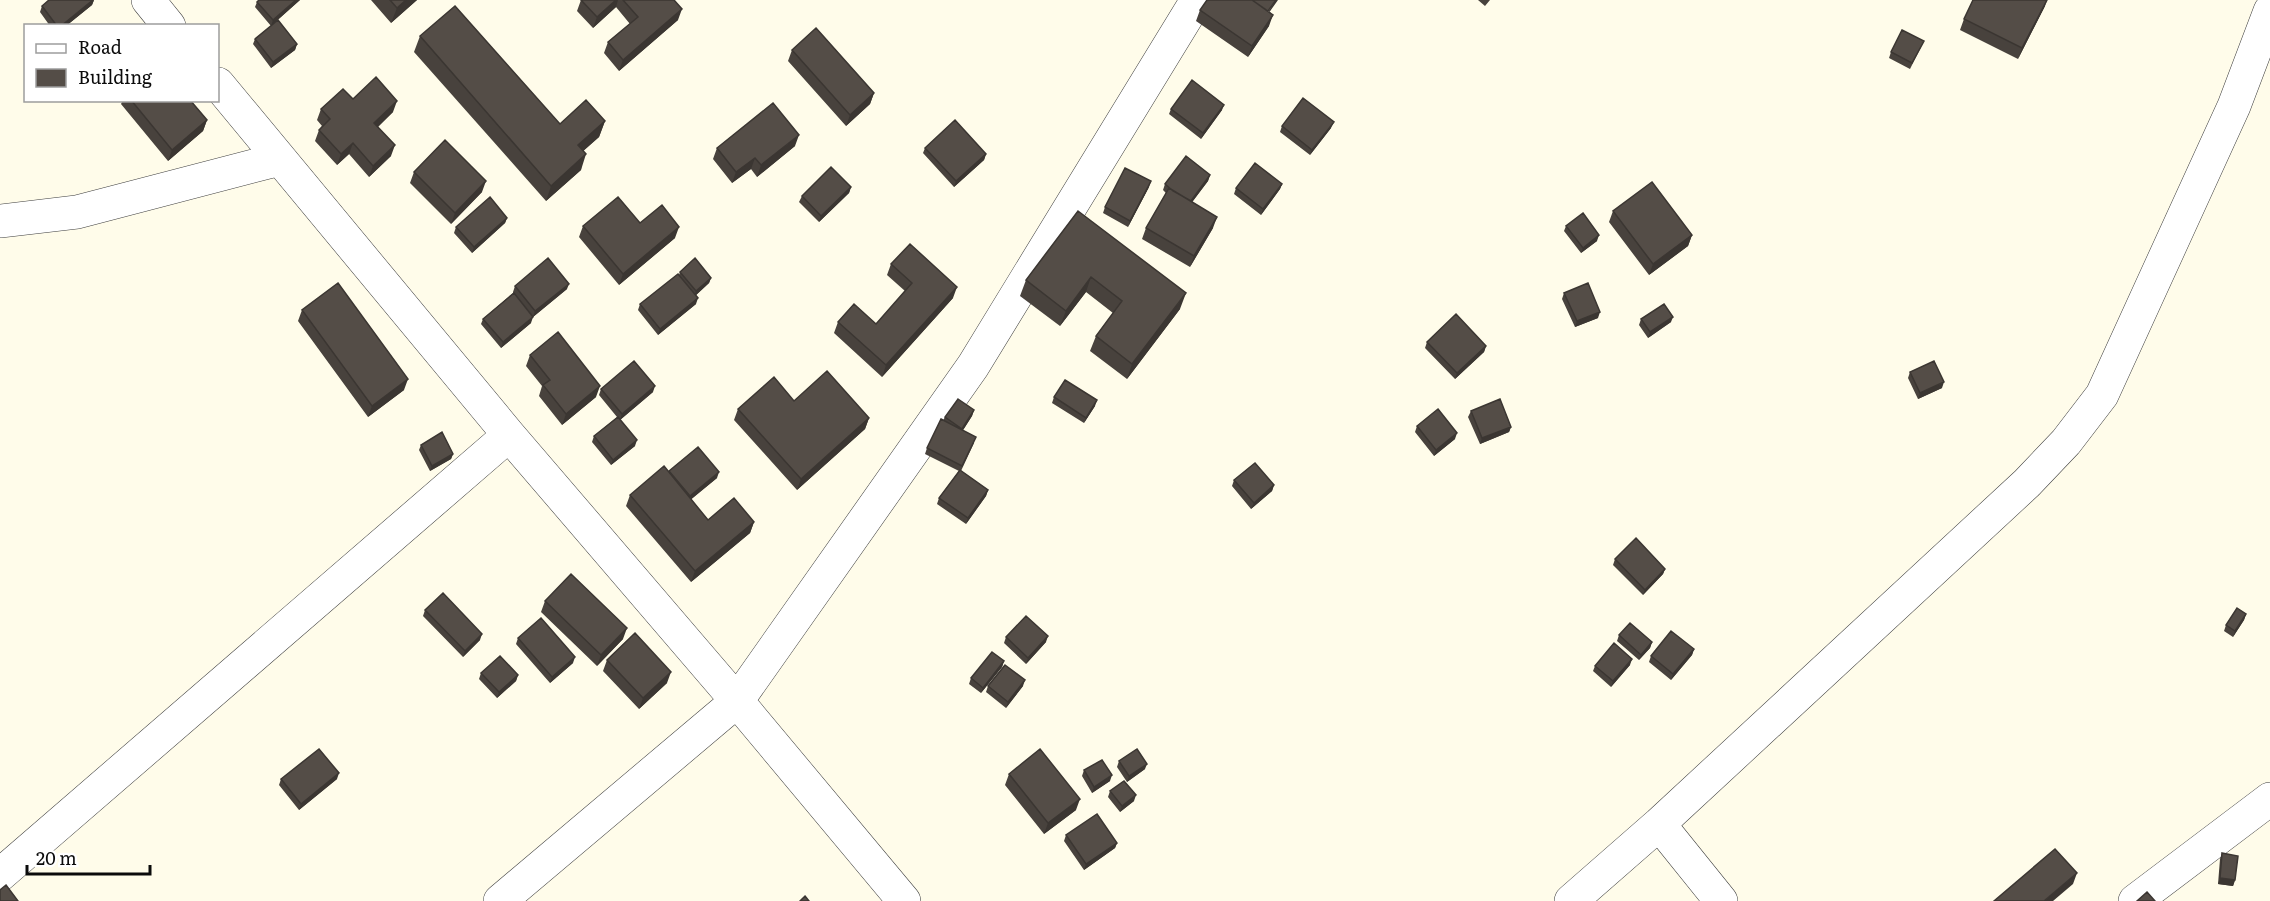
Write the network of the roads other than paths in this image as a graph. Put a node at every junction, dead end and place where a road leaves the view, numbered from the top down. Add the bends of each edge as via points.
1 (148, 0) edge
2 (1197, 0) edge
3 (2270, 11) edge
4 (167, 24) edge
5 (219, 85) edge
6 (280, 159) junction
7 (0, 220) edge
8 (509, 435) junction
9 (737, 701) junction
10 (2270, 799) edge
11 (1659, 824) junction
12 (0, 875) edge
13 (500, 901) edge
14 (904, 901) edge
15 (1571, 901) edge
16 (1722, 901) edge
17 (2134, 901) edge

1 - 4 street
2 - 9 street via 973,366
3 - 11 street via 2234,106 2102,395 2066,442 2027,483
5 - 6 street
6 - 7 street via 77,212
6 - 8 street
8 - 9 street
8 - 12 street
9 - 13 street
9 - 14 street
10 - 17 street
11 - 15 street
11 - 16 street

